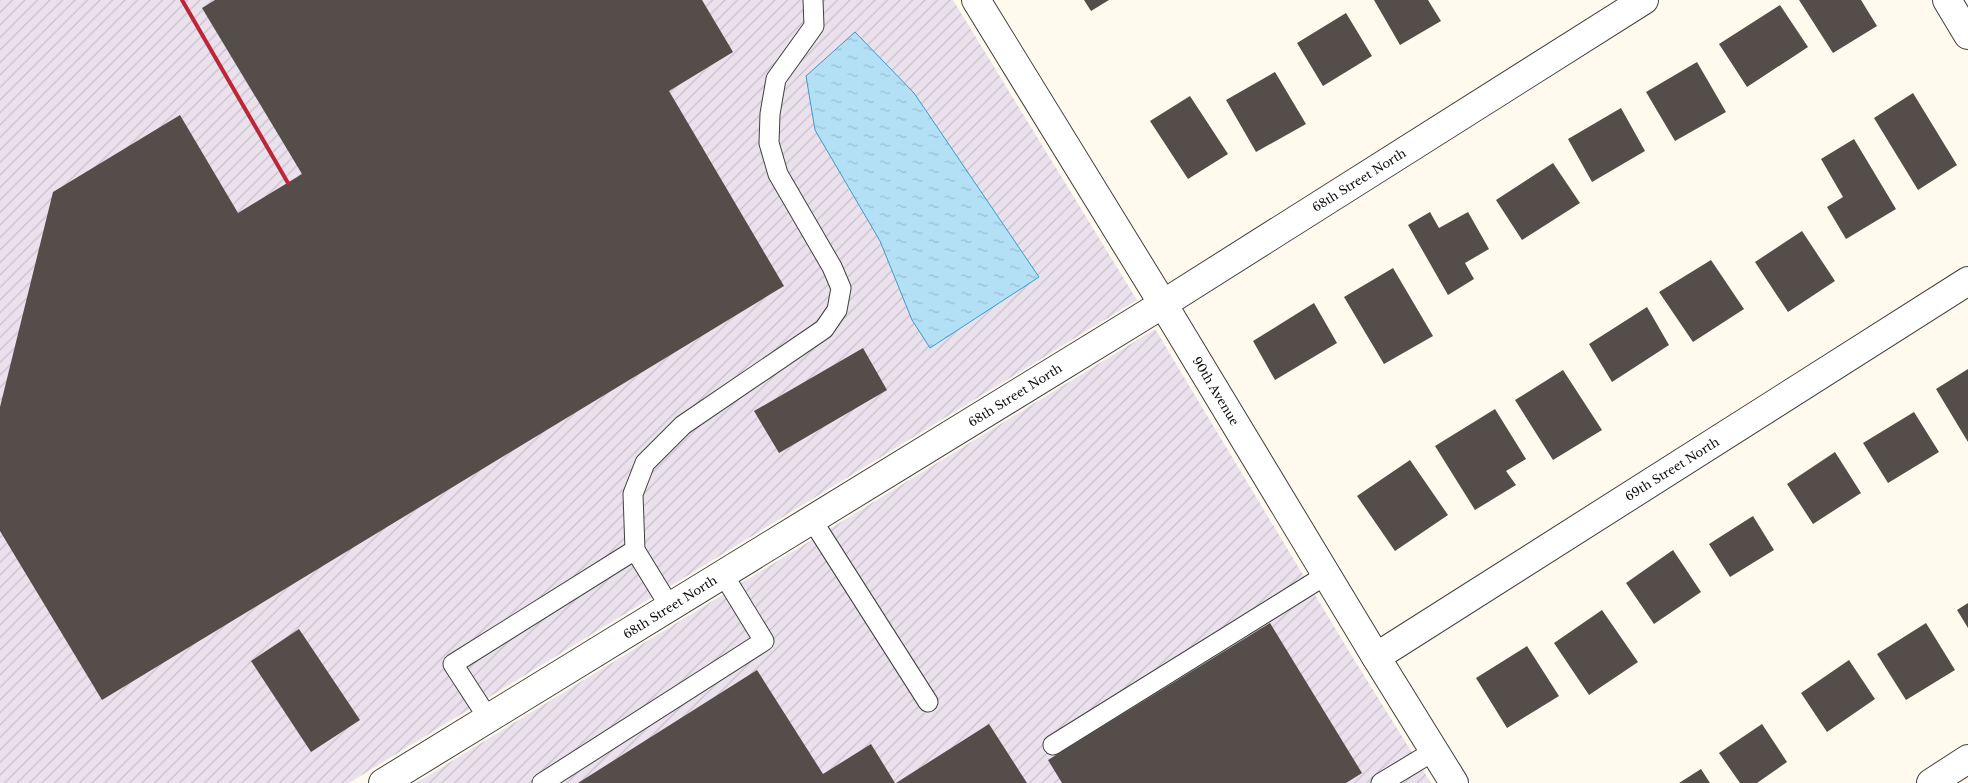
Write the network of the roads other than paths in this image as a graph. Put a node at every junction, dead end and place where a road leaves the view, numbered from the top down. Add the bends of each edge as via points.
1 (814, 0) edge
2 (976, 0) edge
3 (1644, 0) edge
4 (1946, 0) edge
5 (1968, 34) edge
6 (1968, 281) edge
7 (1163, 304) junction
8 (812, 520) junction
9 (635, 550) junction
10 (722, 574) junction
11 (1326, 575) junction
12 (670, 607) junction
13 (1376, 657) junction
14 (928, 702) dead end
15 (488, 718) junction
16 (1053, 745) dead end
17 (1434, 751) junction
18 (1968, 759) edge
19 (383, 783) edge
20 (542, 783) edge
21 (1381, 783) edge
22 (1454, 783) edge
23 (1931, 783) edge

1 - 9 lane via 814,26 776,79 769,143 778,174 841,288 837,310 824,329 683,426 645,463 633,494
2 - 7 street, 90th Avenue
3 - 7 street, 68th Street North
4 - 5 street
6 - 13 street, 69th Street North
7 - 8 street, 68th Street North
7 - 11 street, 90th Avenue
8 - 10 street, 68th Street North
8 - 14 lane
9 - 12 lane
9 - 15 lane via 453,664
10 - 12 street, 68th Street North
10 - 20 lane via 764,641
11 - 13 street, 90th Avenue
11 - 16 lane
12 - 15 street, 68th Street North
13 - 17 street, 90th Avenue
15 - 19 street, 68th Street North
17 - 21 lane
17 - 22 street, 90th Avenue
18 - 23 street

